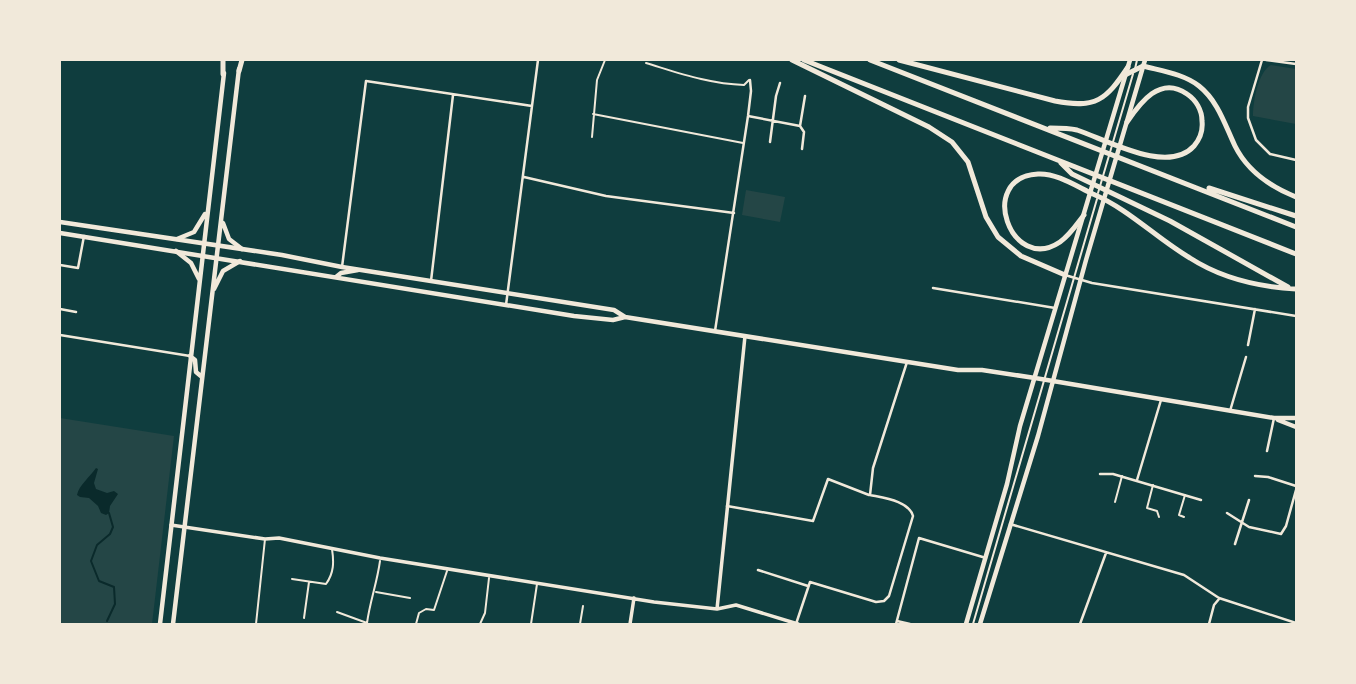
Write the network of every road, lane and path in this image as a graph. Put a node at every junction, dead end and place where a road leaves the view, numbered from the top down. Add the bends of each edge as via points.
1 (224, 60) edge
2 (241, 60) edge
3 (538, 60) edge
4 (605, 60) edge
5 (792, 60) edge
6 (804, 60) edge
7 (870, 60) edge
8 (898, 60) edge
9 (1130, 60) edge
10 (1137, 60) edge
11 (1264, 60) edge
12 (646, 63) dead end
13 (1144, 63) edge
14 (1297, 64) edge
15 (1131, 68) junction
16 (239, 71) joint
17 (223, 74) joint
18 (1125, 75) joint
19 (750, 79) joint
20 (780, 83) dead end
21 (453, 95) junction
22 (805, 96) dead end
23 (532, 106) junction
24 (593, 114) junction
25 (748, 116) junction
26 (774, 120) junction
27 (1127, 122) junction
28 (800, 126) junction
29 (1043, 127) junction
30 (592, 137) dead end
31 (770, 142) dead end
32 (744, 144) junction
33 (802, 149) dead end
34 (1297, 160) edge
35 (1058, 161) junction
36 (523, 177) junction
37 (1180, 179) junction
38 (1297, 197) edge
39 (208, 207) junction
40 (222, 212) junction
41 (734, 212) junction
42 (1084, 215) junction
43 (1297, 216) edge
44 (60, 222) edge
45 (1297, 227) edge
46 (60, 233) edge
47 (84, 236) junction
48 (177, 239) junction
49 (204, 243) junction
50 (218, 245) junction
51 (242, 249) junction
52 (176, 251) junction
53 (1297, 254) edge
54 (202, 256) junction
55 (216, 257) junction
56 (240, 261) junction
57 (60, 265) edge
58 (342, 267) junction
59 (359, 270) junction
60 (1065, 275) junction
61 (336, 277) junction
62 (1074, 278) junction
63 (1081, 280) junction
64 (199, 281) junction
65 (431, 281) junction
66 (933, 288) dead end
67 (1297, 290) edge
68 (212, 292) junction
69 (508, 294) junction
70 (506, 305) junction
71 (1055, 308) junction
72 (60, 309) edge
73 (1255, 309) junction
74 (76, 312) dead end
75 (1297, 316) edge
76 (625, 317) junction
77 (715, 331) junction
78 (60, 335) edge
79 (745, 336) junction
80 (1248, 345) dead end
81 (190, 356) junction
82 (1246, 357) dead end
83 (907, 362) junction
84 (202, 377) junction
85 (1035, 378) junction
86 (1044, 380) junction
87 (1053, 381) junction
88 (1161, 400) junction
89 (1230, 411) junction
90 (1274, 418) junction
91 (1297, 418) edge
92 (1297, 427) edge
93 (1266, 451) dead end
94 (1100, 474) dead end
95 (1255, 476) dead end
96 (1122, 477) junction
97 (1137, 480) junction
98 (1153, 485) junction
99 (1297, 488) edge
100 (870, 495) junction
101 (1185, 495) junction
102 (1201, 500) dead end
103 (1249, 500) dead end
104 (1115, 502) dead end
105 (727, 506) junction
106 (1227, 513) dead end
107 (1159, 517) dead end
108 (1184, 517) dead end
109 (1289, 517) junction
110 (1295, 519) edge
111 (1010, 524) junction
112 (1241, 524) junction
113 (171, 525) junction
114 (184, 527) junction
115 (265, 539) junction
116 (1235, 544) dead end
117 (331, 548) junction
118 (1106, 553) junction
119 (380, 558) junction
120 (986, 558) junction
121 (448, 569) junction
122 (758, 570) dead end
123 (488, 575) junction
124 (292, 579) dead end
125 (309, 582) junction
126 (537, 583) junction
127 (808, 586) junction
128 (375, 592) junction
129 (410, 598) dead end
130 (634, 598) junction
131 (1219, 598) junction
132 (583, 606) dead end
133 (717, 609) junction
134 (337, 612) dead end
135 (304, 618) dead end
136 (897, 623) edge
137 (1297, 623) edge
138 (797, 624) edge
139 (160, 625) edge
140 (173, 625) edge
141 (256, 625) edge
142 (416, 625) edge
143 (480, 625) edge
144 (531, 625) edge
145 (580, 625) edge
146 (630, 625) edge
147 (910, 625) edge
148 (966, 625) edge
149 (973, 625) edge
150 (980, 625) edge
151 (1080, 625) edge
152 (1209, 625) edge

1 - 17 highway
2 - 16 highway
3 - 23 street
4 - 24 lane
5 - 60 highway via 951,142 968,162 986,217 998,237 1021,256
6 - 35 highway
7 - 29 highway
8 - 15 highway via 1079,104 1105,96
9 - 15 main road
10 - 15 lane
11 - 14 street
11 - 34 street via 1248,118 1256,140 1270,154
12 - 19 lane via 723,84 744,85
13 - 15 highway
13 - 27 main road
13 - 38 highway via 1202,88 1252,169 1275,188
15 - 18 highway
15 - 62 lane
16 - 40 main road
17 - 39 main road
18 - 42 main road
19 - 25 street
20 - 26 street
21 - 23 street
21 - 58 street via 366,81
21 - 65 street
22 - 28 street
23 - 36 street
24 - 30 lane
24 - 32 lane
25 - 26 street
25 - 32 street
26 - 28 street
26 - 31 street
27 - 29 highway via 1150,94 1170,88 1192,98 1202,121 1194,146 1168,158 1073,129
27 - 63 main road
28 - 33 street
29 - 37 highway
32 - 41 street
35 - 53 highway
35 - 67 highway via 1072,174
36 - 41 street via 606,196
36 - 69 street
37 - 43 highway
37 - 45 highway
39 - 48 main road via 198,228
39 - 49 main road
40 - 50 main road
40 - 51 main road via 226,235
41 - 77 street
42 - 60 main road
42 - 67 highway via 1062,241 1040,248 1014,236 1003,207 1019,181 1049,175 1107,200 1201,264 1256,284
44 - 48 main road
46 - 47 main road
47 - 52 main road
47 - 57 street via 78,268
48 - 49 main road
49 - 50 main road
49 - 54 main road
50 - 51 main road
50 - 55 main road
51 - 58 main road
52 - 54 main road
52 - 64 main road via 191,263
54 - 55 main road
54 - 64 main road
55 - 56 main road
55 - 68 main road
56 - 61 main road
56 - 68 main road via 223,271
58 - 59 main road
59 - 61 main road
59 - 65 main road
60 - 62 street
60 - 71 main road
61 - 70 main road
62 - 63 street
62 - 86 lane
63 - 73 street
63 - 87 main road
64 - 81 main road
65 - 69 main road
66 - 71 street
68 - 84 main road
69 - 70 street
69 - 76 main road via 614,310
70 - 76 main road via 613,320
71 - 85 main road
72 - 74 street
73 - 75 street
73 - 80 street
76 - 77 main road
77 - 79 main road
78 - 81 street
79 - 83 main road
79 - 105 street
81 - 84 main road
81 - 113 main road
82 - 89 street
83 - 85 main road
83 - 100 street via 873,468
84 - 114 main road
85 - 86 main road
85 - 120 main road
86 - 87 main road
86 - 149 lane
87 - 88 main road
87 - 111 main road
88 - 89 main road
88 - 97 street
89 - 90 main road
90 - 91 main road
90 - 92 main road
90 - 93 street
94 - 96 street
95 - 99 street
96 - 97 street
96 - 104 lane
97 - 98 street
98 - 101 street
98 - 107 lane via 1146,508 1157,511
99 - 109 street
100 - 105 street via 828,479 813,521
100 - 127 street via 905,505 913,516 889,596 876,602 810,582
101 - 102 street
101 - 108 lane via 1179,515
103 - 112 street
105 - 133 street
106 - 112 street
109 - 110 street
109 - 112 street via 1281,534
111 - 118 street
111 - 150 main road
112 - 116 street
113 - 114 street
113 - 139 main road
114 - 115 street
114 - 140 main road
115 - 117 street
115 - 141 lane
117 - 119 street
117 - 125 lane via 331,577 326,584
118 - 131 street via 1184,575
118 - 151 street
119 - 121 street
119 - 128 lane
120 - 136 street via 919,538
120 - 148 main road
121 - 123 street
121 - 142 lane via 434,610 419,613
122 - 127 street
123 - 126 street
123 - 143 lane
124 - 125 lane
125 - 135 lane
126 - 130 street
126 - 144 lane
127 - 138 street
128 - 129 lane
128 - 134 lane via 367,623
130 - 133 street
130 - 146 street
131 - 137 street
131 - 152 street
132 - 145 lane
133 - 138 street via 736,605
136 - 147 street

